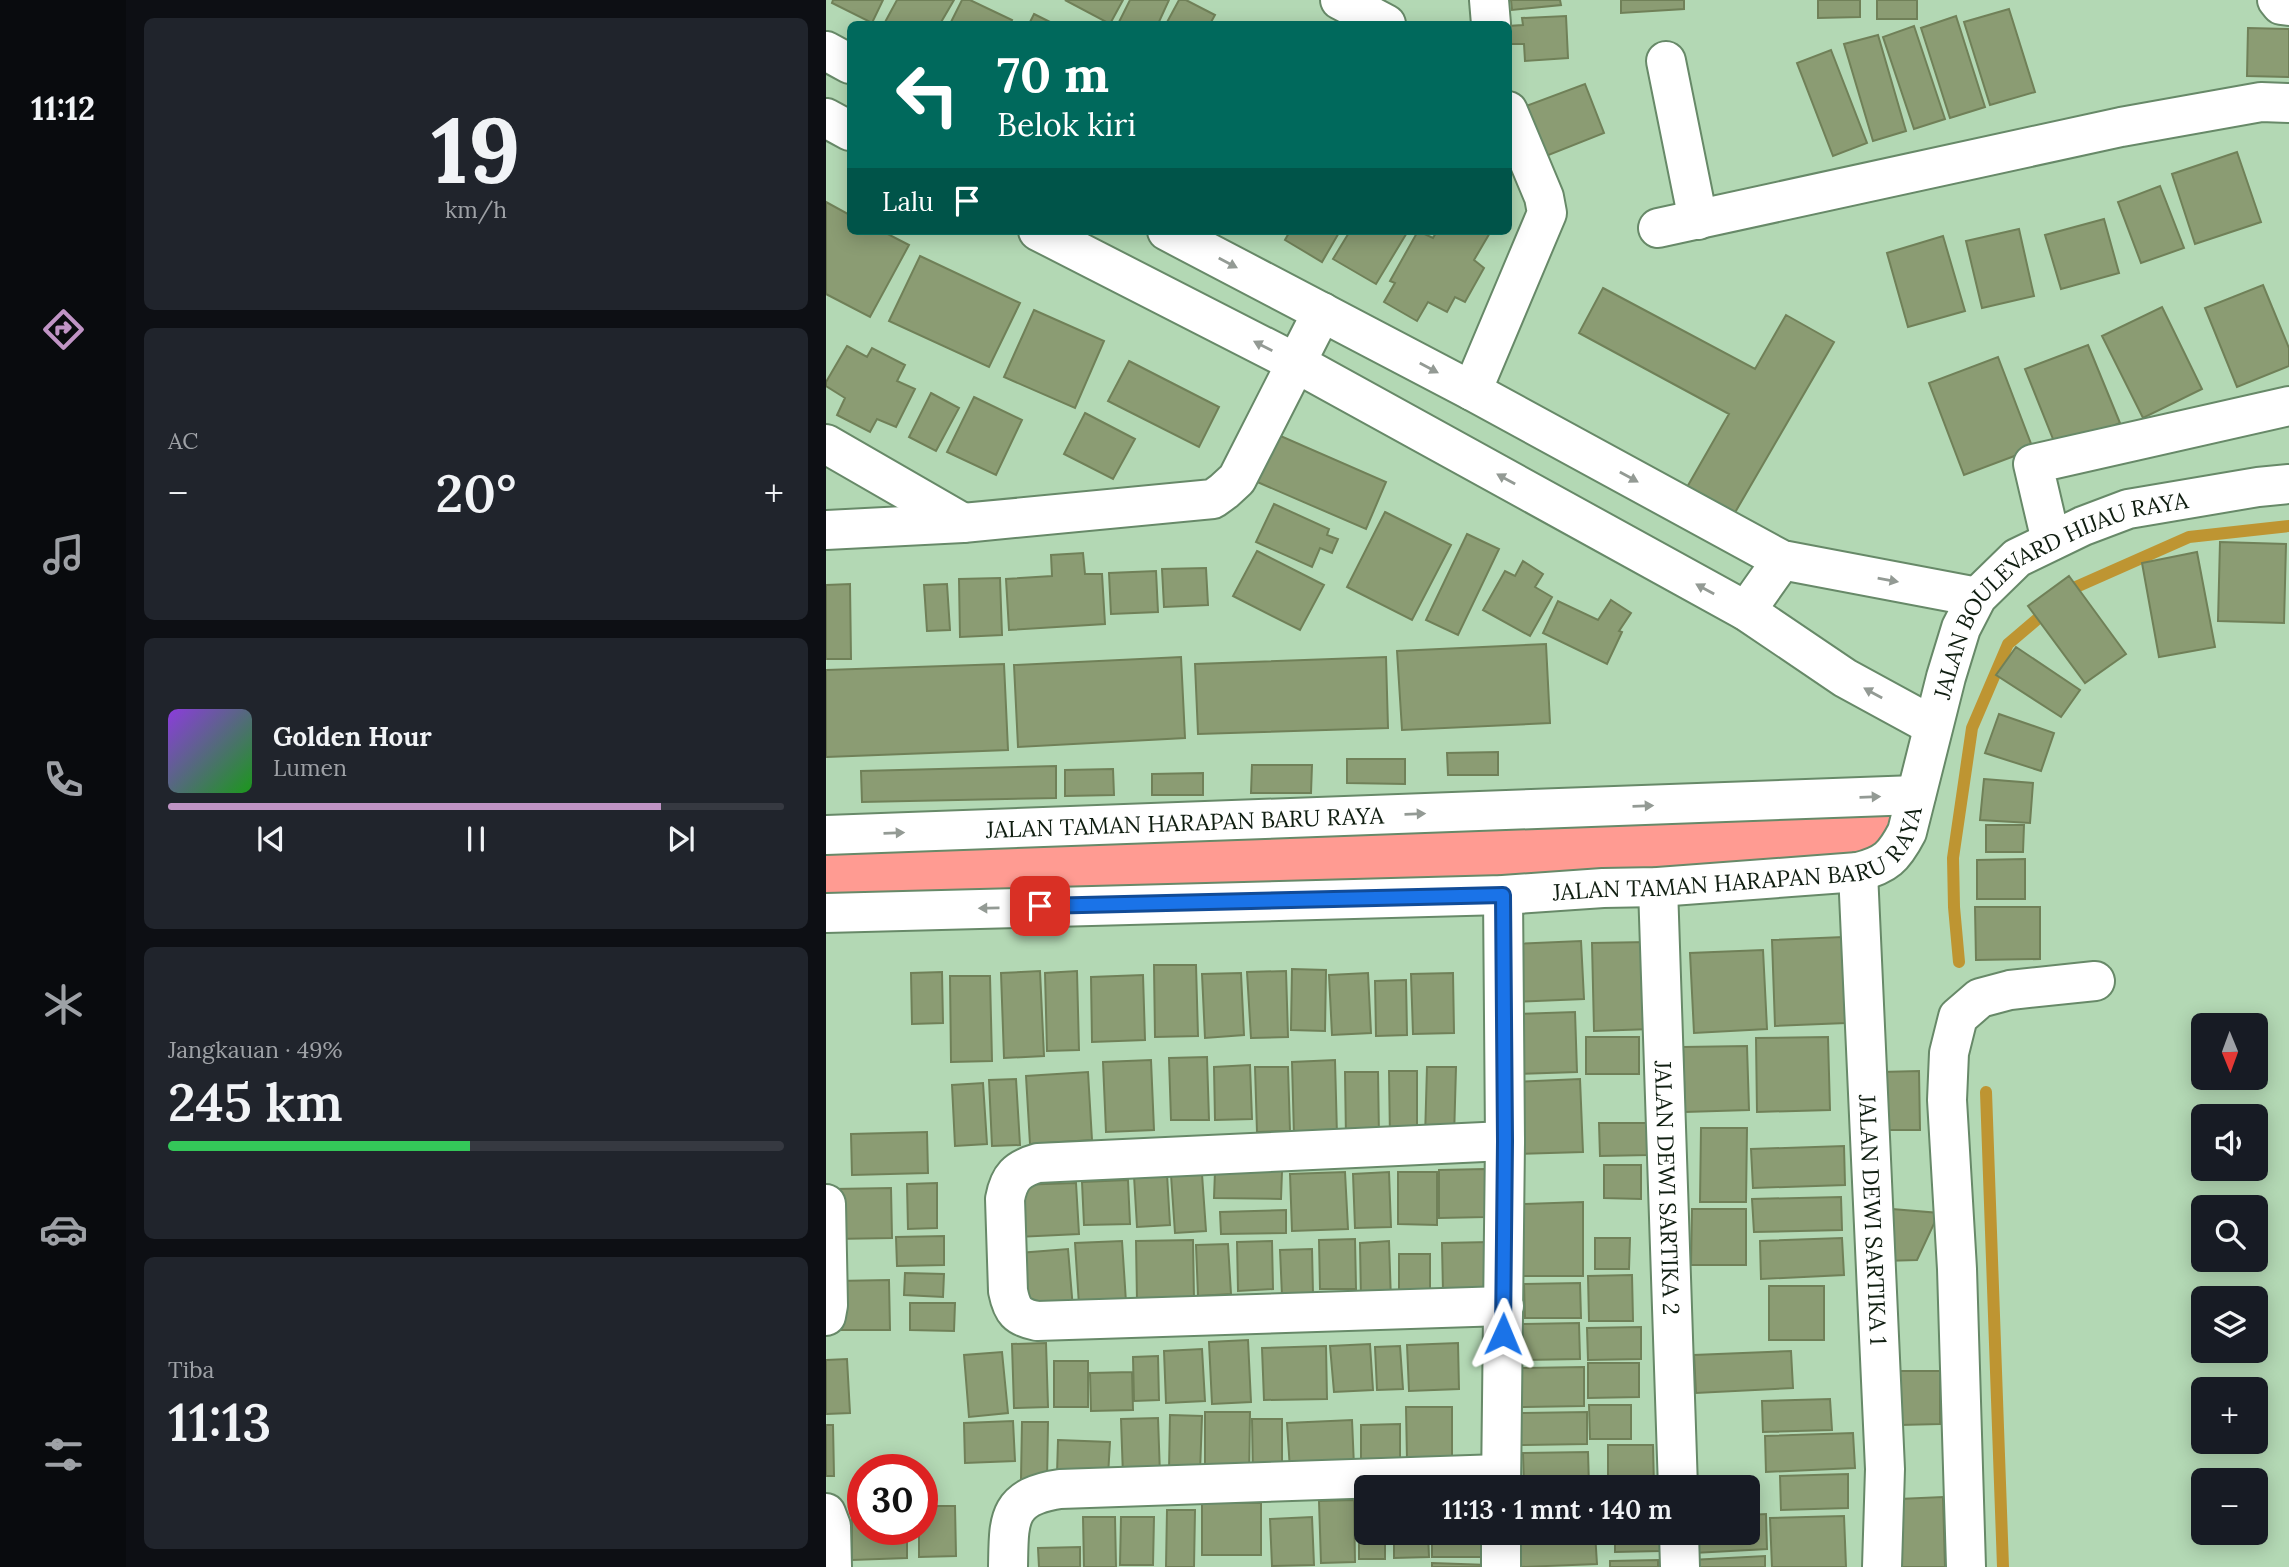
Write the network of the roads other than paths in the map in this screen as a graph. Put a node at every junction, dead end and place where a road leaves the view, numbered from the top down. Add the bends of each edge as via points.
1 (1340, 0) edge
2 (1489, 0) edge
3 (2277, 0) edge
4 (2289, 6) edge
5 (1380, 21) edge
6 (1491, 21) edge
7 (826, 51) edge
8 (1665, 61) dead end
9 (847, 62) edge
10 (2289, 103) edge
11 (826, 118) edge
12 (1512, 121) edge
13 (847, 129) edge
14 (1698, 220) junction
15 (1658, 228) dead end
16 (1046, 235) edge
17 (1175, 235) edge
18 (1322, 312) junction
19 (1296, 363) junction
20 (1472, 391) junction
21 (2289, 406) edge
22 (826, 444) edge
23 (2289, 484) edge
24 (963, 523) junction
25 (826, 530) edge
26 (2051, 541) junction
27 (1782, 560) junction
28 (1977, 597) junction
29 (1746, 611) junction
30 (1933, 726) junction
31 (1916, 795) junction
32 (826, 835) edge
33 (1858, 872) junction
34 (1658, 887) junction
35 (1503, 895) junction
36 (826, 913) edge
37 (2095, 981) dead end
38 (1505, 1141) junction
39 (826, 1205) edge
40 (1504, 1306) junction
41 (826, 1316) edge
42 (1501, 1475) edge
43 (1678, 1475) edge
44 (1354, 1484) edge
45 (826, 1513) edge
46 (1501, 1545) edge
47 (1680, 1545) edge
48 (832, 1567) edge
49 (1008, 1567) edge
50 (1501, 1567) edge
51 (1681, 1567) edge
52 (1882, 1567) edge
53 (1966, 1567) edge

1 - 5 street
2 - 6 street
3 - 4 street
7 - 9 street
8 - 14 street
10 - 14 street via 2261,102 2121,127
11 - 13 street
12 - 20 street via 1547,212
14 - 15 street
19 -> 16 street
17 -> 18 street
18 - 19 street
18 -> 20 street
19 - 24 street via 1237,479 1213,499
29 -> 19 street
20 -> 27 street
21 - 26 street via 2033,464
22 - 24 street
23 - 26 street, JALAN BOULEVARD HIJAU RAYA via 2127,509
24 - 25 street
26 - 28 street, JALAN BOULEVARD HIJAU RAYA via 2017,558
27 -> 28 street
27 - 29 street
28 - 30 street, JALAN BOULEVARD HIJAU RAYA via 1961,628
30 -> 29 street via 1845,678
30 - 31 street, JALAN BOULEVARD HIJAU RAYA
32 -> 31 street, JALAN TAMAN HARAPAN BARU RAYA
31 - 33 street, JALAN TAMAN HARAPAN BARU RAYA via 1897,851 1880,867
33 - 34 street, JALAN TAMAN HARAPAN BARU RAYA
33 - 52 street, JALAN DEWI SARTIKA 1 via 1885,1469
34 - 35 street, JALAN TAMAN HARAPAN BARU RAYA
34 - 43 street, JALAN DEWI SARTIKA 2
35 -> 36 street, JALAN TAMAN HARAPAN BARU RAYA
35 - 38 street
37 - 53 street via 2010,990 1980,998 1958,1017 1949,1053 1947,1100
38 - 40 street
38 - 40 street via 1038,1163 1013,1174 1005,1199 1008,1291 1011,1306 1022,1318
39 - 41 street
40 - 42 street
44 - 49 street via 1039,1492 1021,1502 1012,1516
45 - 48 street via 831,1526
46 - 50 street
47 - 51 street

